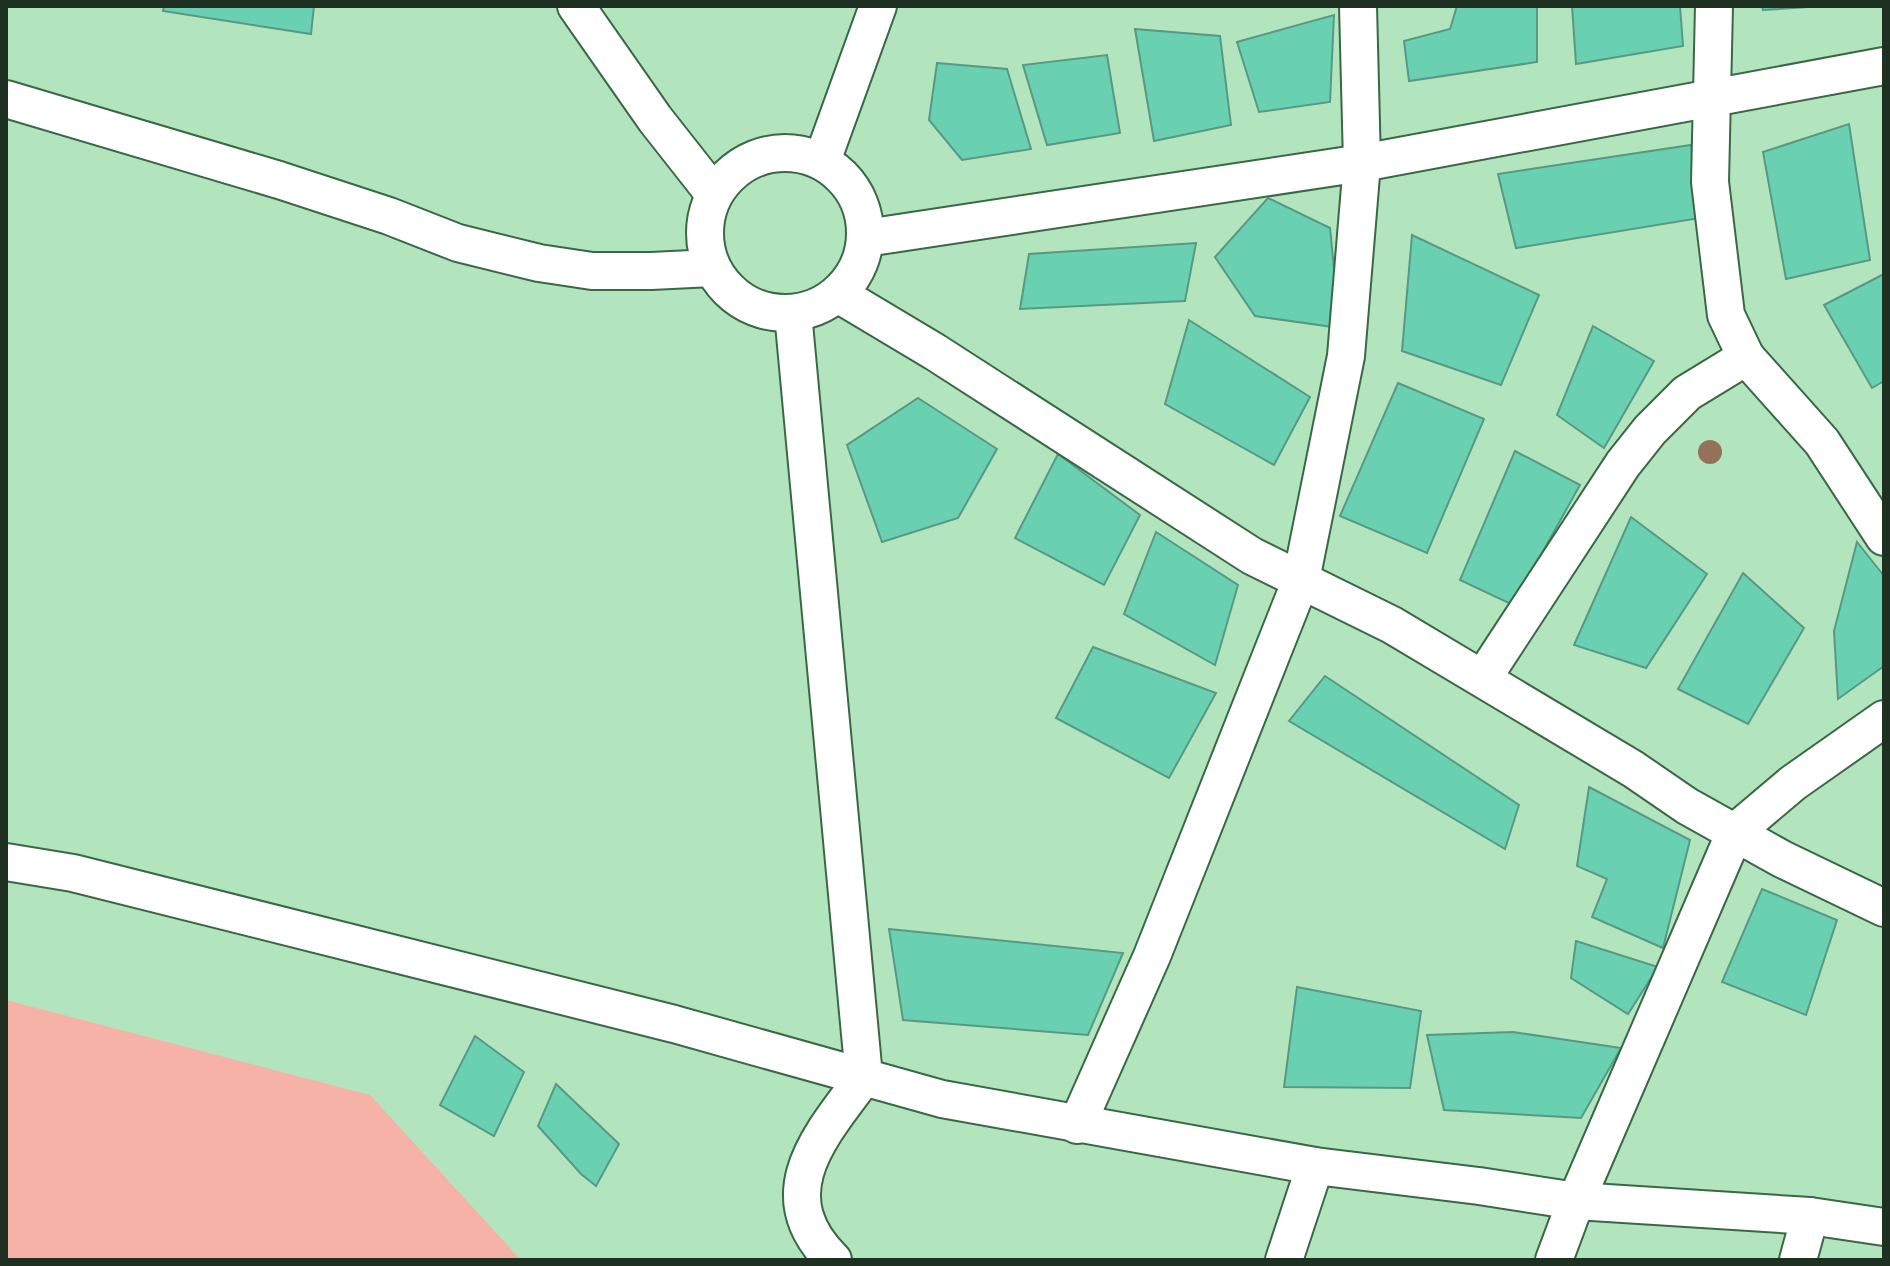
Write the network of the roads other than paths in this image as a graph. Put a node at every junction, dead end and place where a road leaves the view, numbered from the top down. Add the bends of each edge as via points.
1 (576, 6) edge
2 (878, 6) edge
3 (1358, 6) edge
4 (1714, 6) edge
5 (1884, 66) edge
6 (1712, 98) junction
7 (6, 99) edge
8 (822, 161) junction
9 (1362, 163) junction
10 (714, 194) junction
11 (866, 238) junction
12 (712, 268) junction
13 (838, 294) junction
14 (793, 313) junction
15 (1746, 357) junction
16 (1884, 537) edge
17 (1301, 580) junction
18 (1483, 678) junction
19 (1884, 719) edge
20 (1735, 832) junction
21 (6, 862) edge
22 (1884, 908) edge
23 (864, 1077) junction
24 (1077, 1125) junction
25 (1315, 1166) junction
26 (1576, 1201) junction
27 (1810, 1216) junction
28 (1884, 1227) edge
29 (833, 1260) edge
30 (1284, 1260) edge
31 (1554, 1260) edge
32 (1798, 1260) edge

1 - 10 street
2 - 8 street
3 - 9 street
4 - 6 street
5 - 6 street
6 - 9 street
6 - 15 street via 1710,182 1716,245 1726,315
7 - 12 street via 279,180 458,243 539,263 592,271
8 - 10 street via 798,153 750,160 729,174
8 - 11 street via 856,193
9 - 11 street
9 - 17 street via 1346,356
10 - 12 street via 704,231
11 - 13 street via 862,259
12 - 14 street via 745,303 768,312
13 - 14 street
13 - 17 street via 1194,521
14 - 23 street
15 - 16 street via 1822,442
15 - 18 street via 1687,393 1650,430
17 - 18 street
17 - 24 street via 1152,956
18 - 20 street
19 - 20 street
20 - 22 street
20 - 26 street
21 - 23 street via 73,873
23 - 24 street via 942,1099
23 - 29 street via 824,1133 802,1183 800,1203 808,1225
24 - 25 street
25 - 26 street
25 - 30 street
26 - 27 street
26 - 31 street
27 - 28 street
27 - 32 street

